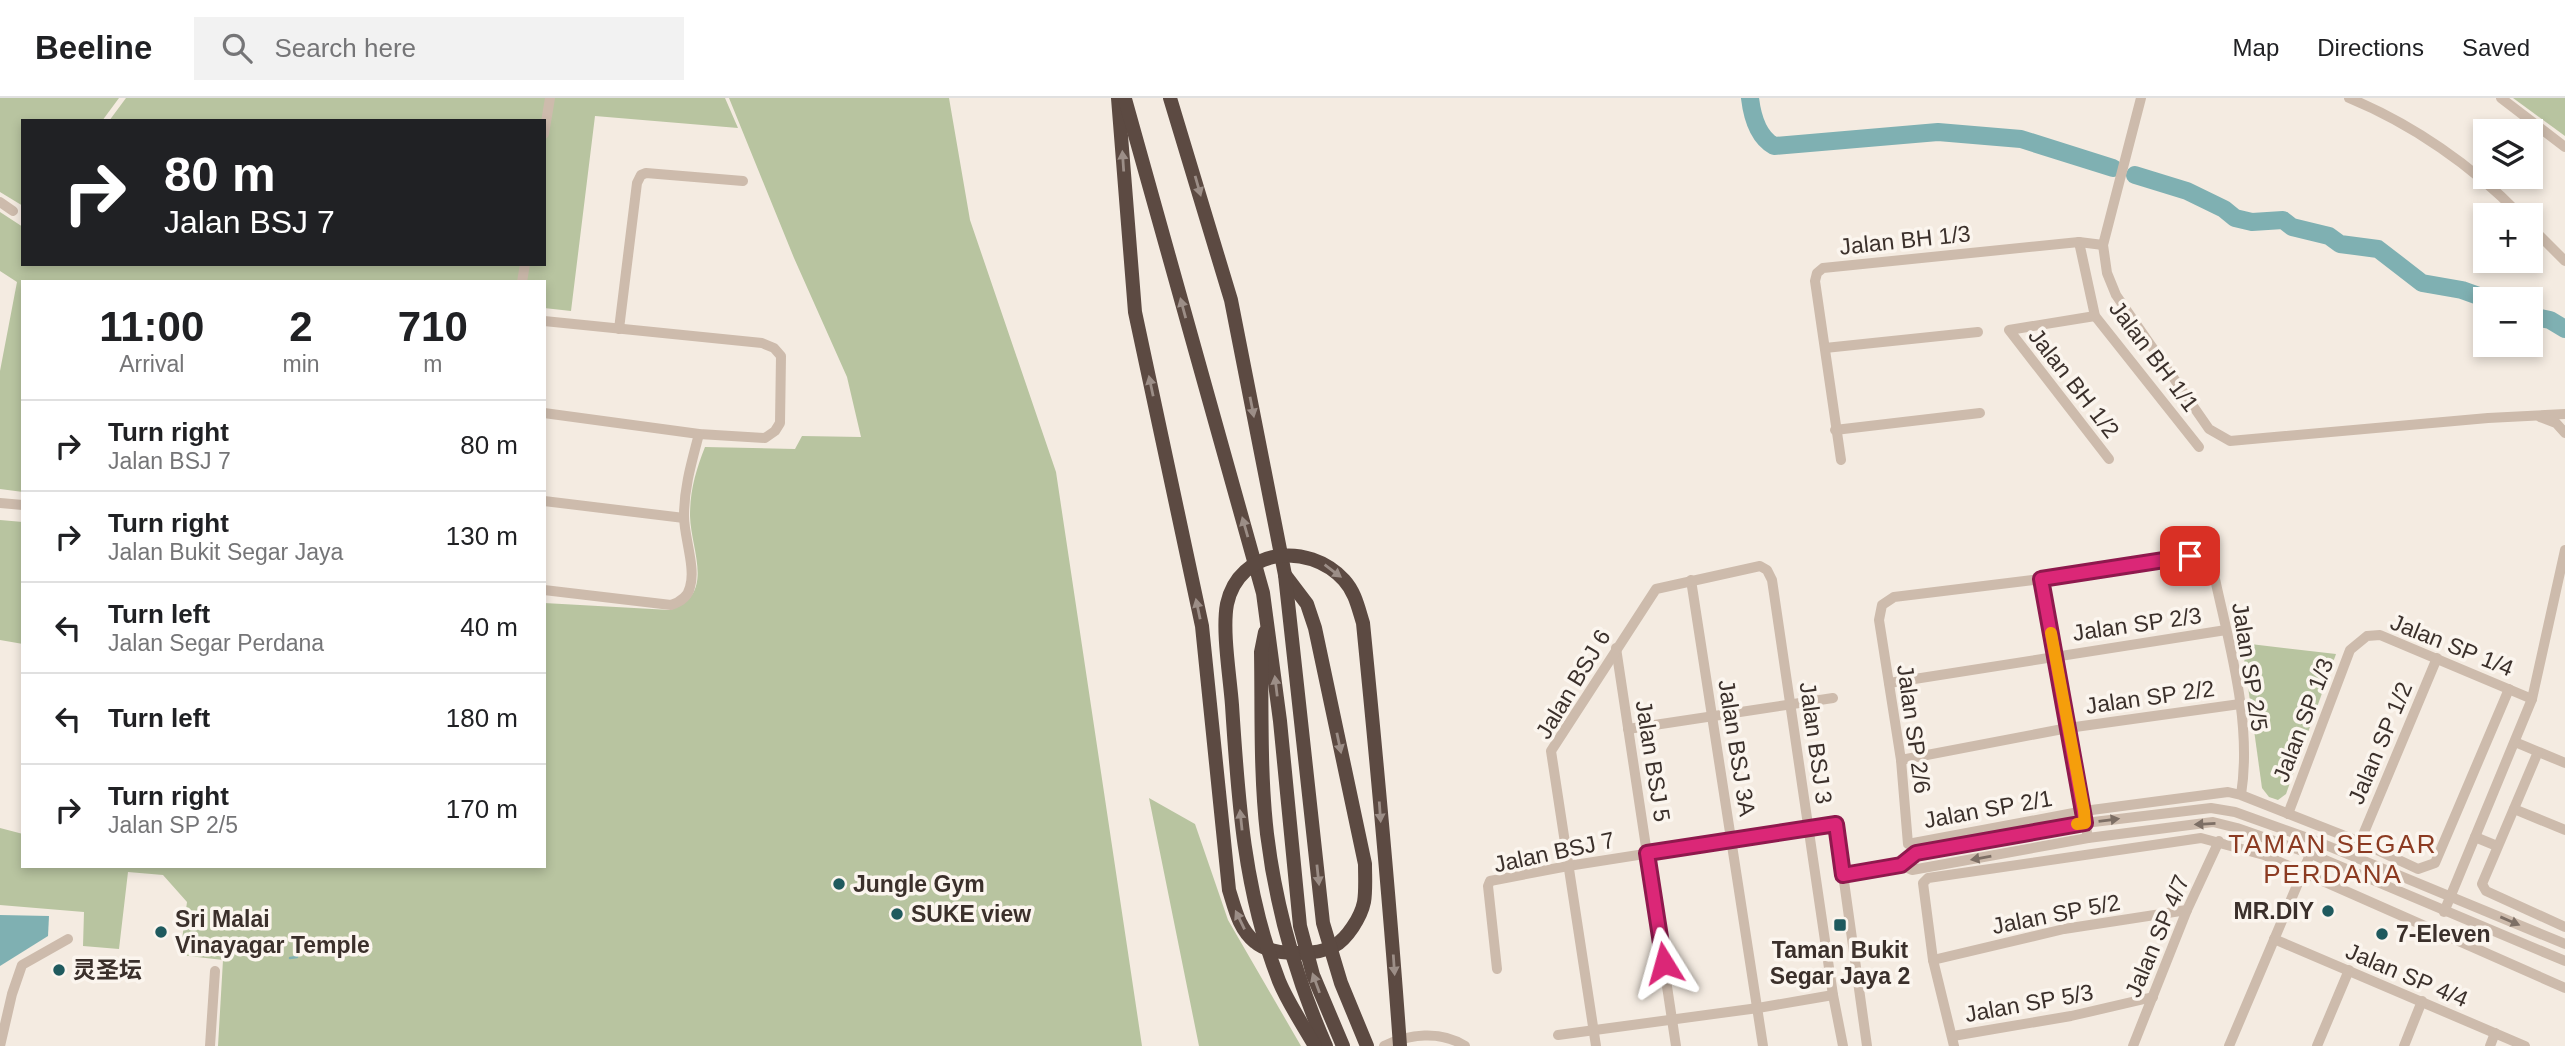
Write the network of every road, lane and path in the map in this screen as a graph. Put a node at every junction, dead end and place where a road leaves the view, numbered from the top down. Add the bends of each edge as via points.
1 (550, 98) edge
2 (1118, 98) edge
3 (1125, 98) edge
4 (1170, 98) edge
5 (2141, 98) edge
6 (2349, 98) edge
7 (2501, 98) edge
8 (546, 122) edge
9 (2565, 147) edge
10 (743, 181) dead end
11 (0, 202) edge
12 (2508, 203) edge
13 (13, 211) dead end
14 (2543, 239) edge
15 (2079, 242) junction
16 (2103, 245) junction
17 (2565, 261) edge
18 (2095, 316) junction
19 (546, 321) edge
20 (619, 329) junction
21 (1978, 332) dead end
22 (1825, 348) junction
23 (546, 413) edge
24 (1980, 413) dead end
25 (2565, 414) edge
26 (2536, 415) junction
27 (1835, 430) junction
28 (2565, 433) edge
29 (699, 434) junction
30 (2199, 447) dead end
31 (2109, 459) dead end
32 (1841, 460) dead end
33 (546, 501) edge
34 (0, 502) edge
35 (21, 505) edge
36 (684, 518) junction
37 (2565, 550) edge
38 (1767, 570) joint
39 (1284, 575) junction
40 (2041, 579) junction
41 (1691, 580) junction
42 (546, 590) edge
43 (1268, 617) junction
44 (1878, 620) joint
45 (2226, 630) junction
46 (2358, 642) joint
47 (1616, 648) junction
48 (2055, 656) junction
49 (2437, 658) junction
50 (1889, 683) junction
51 (2509, 688) junction
52 (1833, 698) dead end
53 (2532, 699) junction
54 (2240, 704) junction
55 (1791, 705) junction
56 (1712, 717) junction
57 (2068, 728) junction
58 (1628, 729) junction
59 (2515, 742) junction
60 (2538, 752) junction
61 (1901, 760) junction
62 (2565, 763) edge
63 (2241, 794) junction
64 (2514, 809) junction
65 (2084, 811) junction
66 (2288, 814) junction
67 (2085, 823) junction
68 (1808, 828) junction
69 (2565, 830) edge
70 (2475, 837) junction
71 (2088, 838) junction
72 (1731, 840) junction
73 (2219, 841) junction
74 (2316, 841) junction
75 (2360, 842) junction
76 (1908, 844) joint
77 (2497, 846) junction
78 (1647, 853) junction
79 (2311, 853) junction
80 (1901, 865) junction
81 (1567, 866) junction
82 (1843, 875) junction
83 (2300, 876) junction
84 (2450, 896) junction
85 (2188, 911) junction
86 (2444, 912) junction
87 (2565, 927) edge
88 (68, 939) dead end
89 (2274, 939) junction
90 (2565, 944) edge
91 (1933, 960) junction
92 (2565, 961) edge
93 (1497, 969) dead end
94 (2348, 970) junction
95 (215, 971) dead end
96 (2565, 988) edge
97 (1833, 995) junction
98 (2153, 997) junction
99 (2422, 1001) junction
100 (1758, 1008) junction
101 (1672, 1018) junction
102 (1593, 1030) junction
103 (2495, 1033) junction
104 (1558, 1035) dead end
105 (1954, 1041) edge
106 (0, 1046) edge
107 (210, 1046) edge
108 (1315, 1046) edge
109 (1326, 1046) edge
110 (1343, 1046) edge
111 (1367, 1046) edge
112 (1384, 1046) edge
113 (1400, 1046) edge
114 (1465, 1046) edge
115 (1595, 1046) edge
116 (1676, 1046) edge
117 (1763, 1046) edge
118 (1843, 1046) edge
119 (1867, 1046) edge
120 (2133, 1046) edge
121 (2229, 1046) edge
122 (2317, 1046) edge
123 (2404, 1046) edge
124 (2490, 1046) edge
125 (2525, 1046) edge

1 - 8 street
39 -> 2 highway via 1307,604 1315,628 1365,864 1364,904 1352,929 1334,946 1315,951 1274,951 1256,944 1240,924 1229,890 1202,626 1135,312
43 -> 3 highway
4 -> 39 highway via 1231,300
5 - 16 street
6 - 12 street via 2421,134
7 - 9 street
10 - 20 street via 641,175
11 - 13 street
14 - 17 street
15 - 16 street, Jalan BH 1/3
15 - 18 street, Jalan BH 1/1
15 - 22 street, Jalan BH 1/3 via 1823,268 1815,281
16 - 26 street via 2116,295 2209,429 2230,441
18 - 30 street, Jalan BH 1/1
18 - 31 street, Jalan BH 1/2 via 2009,330
19 - 20 street
20 - 29 street via 762,343 781,356 781,417 771,435
21 - 22 street
22 - 27 street, Jalan BH 1/3
23 - 29 street
24 - 27 street
25 - 26 street
26 - 28 street via 2556,423
27 - 32 street, Jalan BH 1/3
29 - 36 street via 686,482
33 - 36 street
34 - 35 street
36 - 42 street via 691,584 675,604
37 - 53 street
38 - 41 street, Jalan BSJ 6 via 1760,566
38 - 55 street, Jalan BSJ 3
39 -> 111 highway via 1323,923
40 - 44 street, Jalan SP 2/5 via 1894,597 1882,605
40 - 45 street, Jalan SP 2/5 via 2190,556 2204,558 2213,565
40 - 48 street
41 - 47 street, Jalan BSJ 6 via 1656,589
41 - 56 street, Jalan BSJ 3A
43 - 109 highway via 1261,652 1267,834 1285,932
110 -> 43 highway via 1313,975 1300,926
44 - 50 street, Jalan SP 2/6
45 - 48 street, Jalan SP 2/3
45 - 54 street, Jalan SP 2/5
46 - 49 street, Jalan SP 1/4 via 2380,635
46 - 66 street, Jalan SP 1/3 via 2350,650
47 - 58 street, Jalan BSJ 5
47 - 81 street, Jalan BSJ 6 via 1551,751
48 - 50 street, Jalan SP 2/3
48 - 57 street
49 - 51 street, Jalan SP 1/4
49 - 75 street, Jalan SP 1/2
50 - 61 street, Jalan SP 2/6
51 - 53 street, Jalan SP 1/4
51 - 75 street via 2435,863 2418,869
52 - 55 street
53 - 59 street
54 - 57 street, Jalan SP 2/2
54 - 63 street, Jalan SP 2/5 via 2245,769
55 - 56 street
55 - 68 street, Jalan BSJ 3
56 - 58 street
56 - 72 street, Jalan BSJ 3A
57 - 61 street, Jalan SP 2/2
57 - 65 street
58 - 78 street, Jalan BSJ 5
59 - 60 street
59 - 70 street
60 - 62 street
60 - 64 street
61 - 76 street, Jalan SP 2/6
63 - 65 street, Jalan SP 2/1
63 - 66 street
64 - 69 street
64 - 77 street
65 - 67 street
65 - 76 street, Jalan SP 2/1
66 - 75 street
67 - 71 street
67 -> 74 street via 2211,808
67 - 80 street via 1916,853
68 - 72 street, Jalan BSJ 7
68 - 82 street, Jalan BSJ 7 via 1836,824
68 - 97 street, Jalan BSJ 3
70 - 77 street
70 - 84 street
79 -> 71 street via 2213,822
71 -> 80 street via 1912,870
72 - 78 street, Jalan BSJ 7
72 - 100 street, Jalan BSJ 3A
73 - 83 street via 2264,855
73 - 85 street, Jalan SP 4/7
73 - 91 street via 2202,838 1928,878 1923,883
74 - 79 street
74 - 84 street
77 - 87 street via 2482,884 2486,891
78 - 81 street, Jalan BSJ 7
78 - 101 street, Jalan BSJ 5
79 - 83 street
79 - 86 street
80 - 82 street
81 - 93 street, Jalan BSJ 7 via 1490,881
81 - 102 street, Jalan BSJ 6
82 - 119 street
83 - 89 street
83 - 96 street
84 - 86 street
84 -> 90 street
85 - 91 street, Jalan SP 5/2 via 2064,929
85 - 98 street, Jalan SP 4/7
86 - 92 street
88 - 106 street via 22,965
89 - 94 street, Jalan SP 4/4
89 - 121 street
91 - 105 street
94 - 99 street, Jalan SP 4/4
94 - 122 street
95 - 107 street
97 - 100 street
97 - 118 street, Jalan BSJ 3
98 - 105 street, Jalan SP 5/3
98 - 120 street, Jalan SP 4/7
99 - 103 street, Jalan SP 4/4
99 - 123 street
100 - 101 street
100 - 117 street, Jalan BSJ 3A
101 - 102 street
101 - 116 street, Jalan BSJ 5
102 - 104 street
102 - 115 street, Jalan BSJ 6
103 - 124 street
103 - 125 street, Jalan SP 4/4
108 -> 113 highway via 1280,984 1260,926 1246,865 1237,777 1227,605 1235,584 1248,569 1275,555 1301,556 1334,571 1356,598 1363,623
112 - 114 street via 1401,1038 1434,1036

